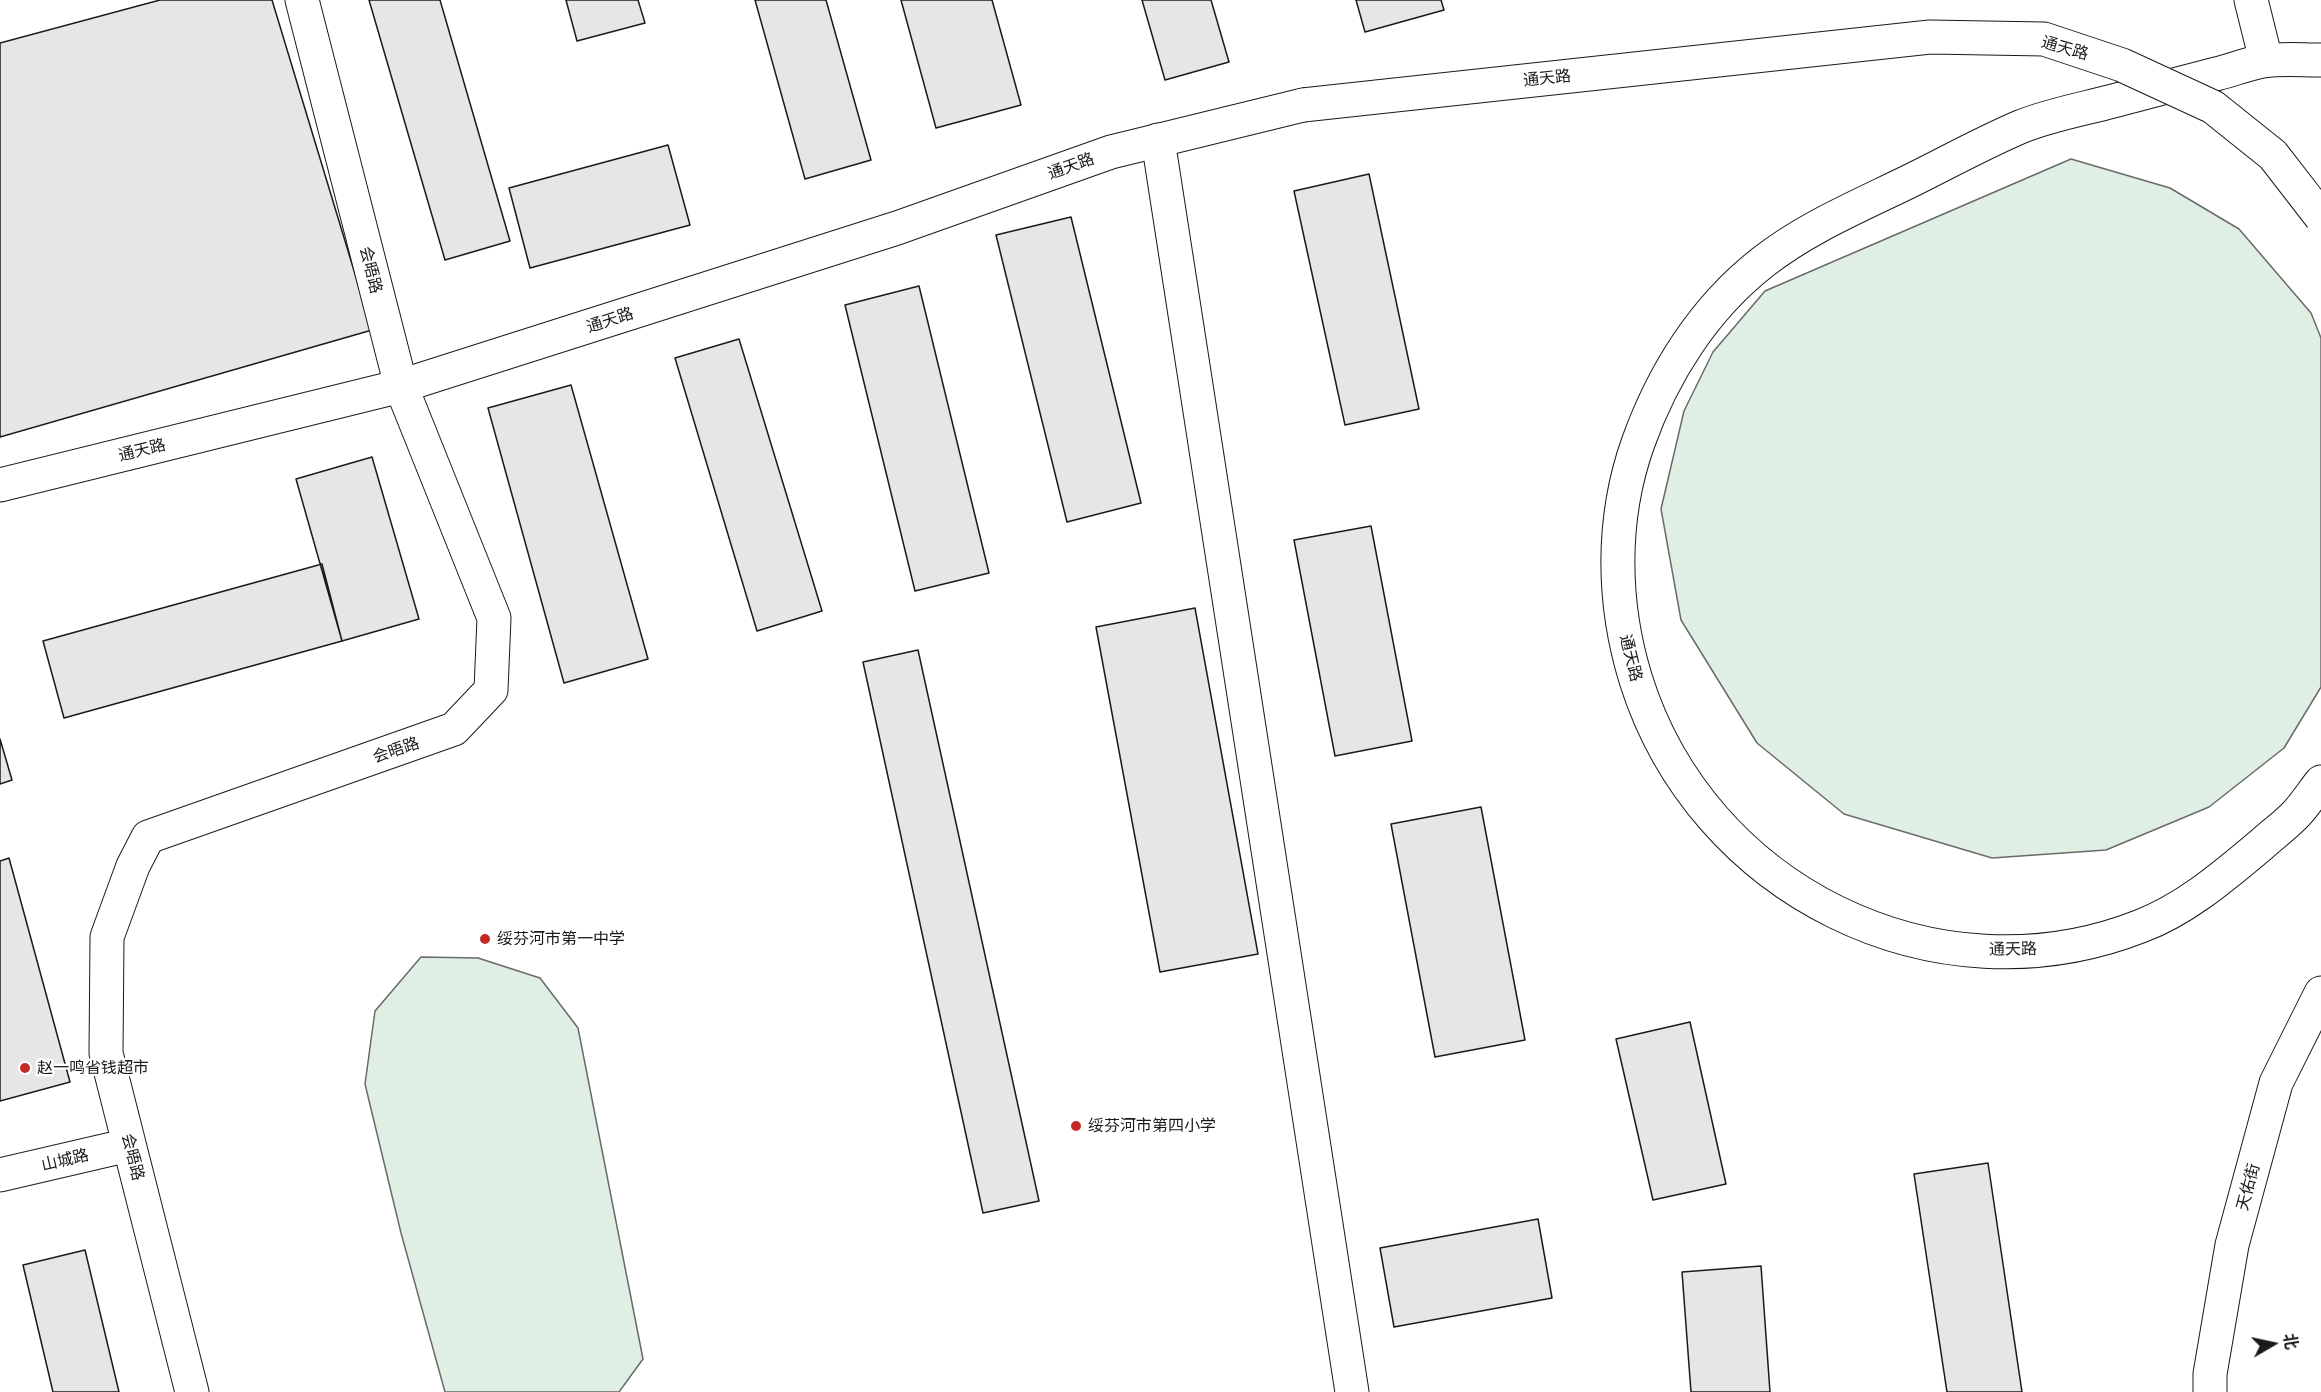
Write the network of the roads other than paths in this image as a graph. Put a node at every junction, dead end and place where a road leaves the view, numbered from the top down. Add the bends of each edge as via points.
1 (302, 0) edge
2 (2251, 0) edge
3 (2266, 60) junction
4 (2321, 60) edge
5 (1158, 140) junction
6 (2321, 217) edge
7 (401, 386) junction
8 (0, 485) edge
9 (2321, 782) edge
10 (2321, 993) edge
11 (129, 1144) junction
12 (0, 1175) edge
13 (192, 1392) edge
14 (1352, 1392) edge
15 (2210, 1392) edge

1 - 7 main road, 会晤路
2 - 3 main road
3 - 4 main road, 通天路
3 - 9 main road, 通天路 via 2024,125 1813,229 1761,263 1717,305 1675,363 1650,409 1630,467 1619,528 1618,590 1627,651 1647,714 1678,773 1718,826 1767,870 1822,907 1884,933 1948,948 2014,952 2080,944 2144,925 2196,896 2244,859 2297,814
5 - 6 main road, 通天路, bridge via 1303,105 1930,37 2044,39 2122,65 2213,107 2273,155
5 - 7 main road, 通天路 via 1111,152 897,228
5 - 14 main road
7 - 8 main road, 通天路
7 - 11 main road, 会晤路 via 494,618 491,690 454,729 148,837 106,938 106,1053
10 - 15 main road, 天佑街 via 2276,1083 2232,1245
11 - 12 main road, 山城路
11 - 13 main road, 会晤路

